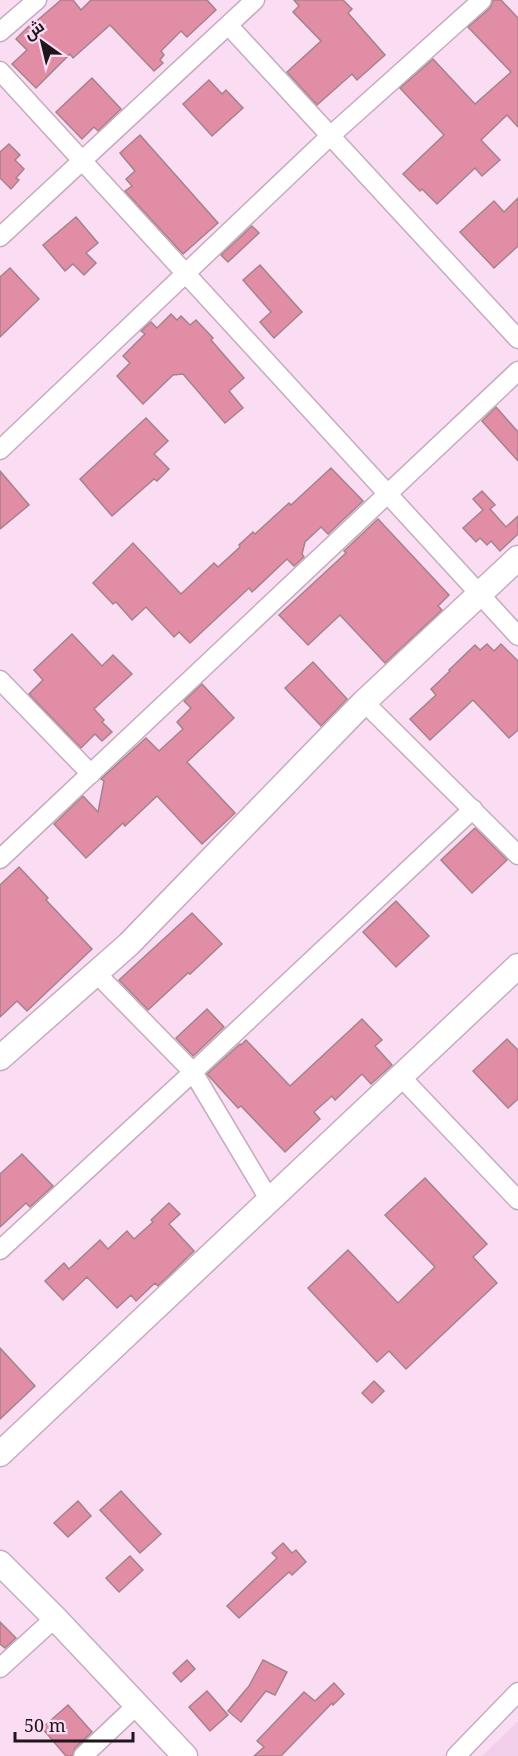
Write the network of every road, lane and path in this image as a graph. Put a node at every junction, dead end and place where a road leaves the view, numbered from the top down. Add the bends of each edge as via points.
1 (37, 0) edge
2 (255, 0) edge
3 (482, 0) edge
4 (229, 26) junction
5 (0, 32) edge
6 (0, 71) edge
7 (329, 137) junction
8 (82, 160) junction
9 (4, 228) edge
10 (186, 273) junction
11 (518, 339) edge
12 (518, 371) edge
13 (0, 450) edge
14 (387, 495) junction
15 (518, 558) edge
16 (479, 594) junction
17 (518, 636) edge
18 (0, 680) edge
19 (364, 702) junction
20 (91, 774) junction
21 (473, 809) junction
22 (518, 855) edge
23 (0, 859) edge
24 (518, 966) edge
25 (96, 973) junction
26 (0, 1058) edge
27 (193, 1072) junction
28 (401, 1077) junction
29 (269, 1199) junction
30 (518, 1200) edge
31 (0, 1250) edge
32 (0, 1454) edge
33 (0, 1563) edge
34 (55, 1618) junction
35 (0, 1668) edge
36 (518, 1692) edge
37 (136, 1706) junction
38 (83, 1756) edge
39 (185, 1756) edge
40 (456, 1756) edge

1 - 5 street
2 - 4 street
3 - 7 street
4 - 7 street
4 - 8 street
6 - 8 street
7 - 10 street
7 - 11 street
8 - 9 street
8 - 10 street
10 - 13 street
10 - 14 street
12 - 14 street
14 - 16 street
14 - 20 street
15 - 16 street
16 - 17 street
16 - 19 street
18 - 20 street
19 - 21 street
19 - 25 street via 129,944
20 - 23 street
21 - 22 street
21 - 27 street
24 - 28 street
25 - 26 street
25 - 27 street
27 - 29 street
27 - 31 street
28 - 29 street
28 - 30 street
29 - 32 street
33 - 34 street
34 - 35 street
34 - 37 street
36 - 40 street
37 - 38 street
37 - 39 street

